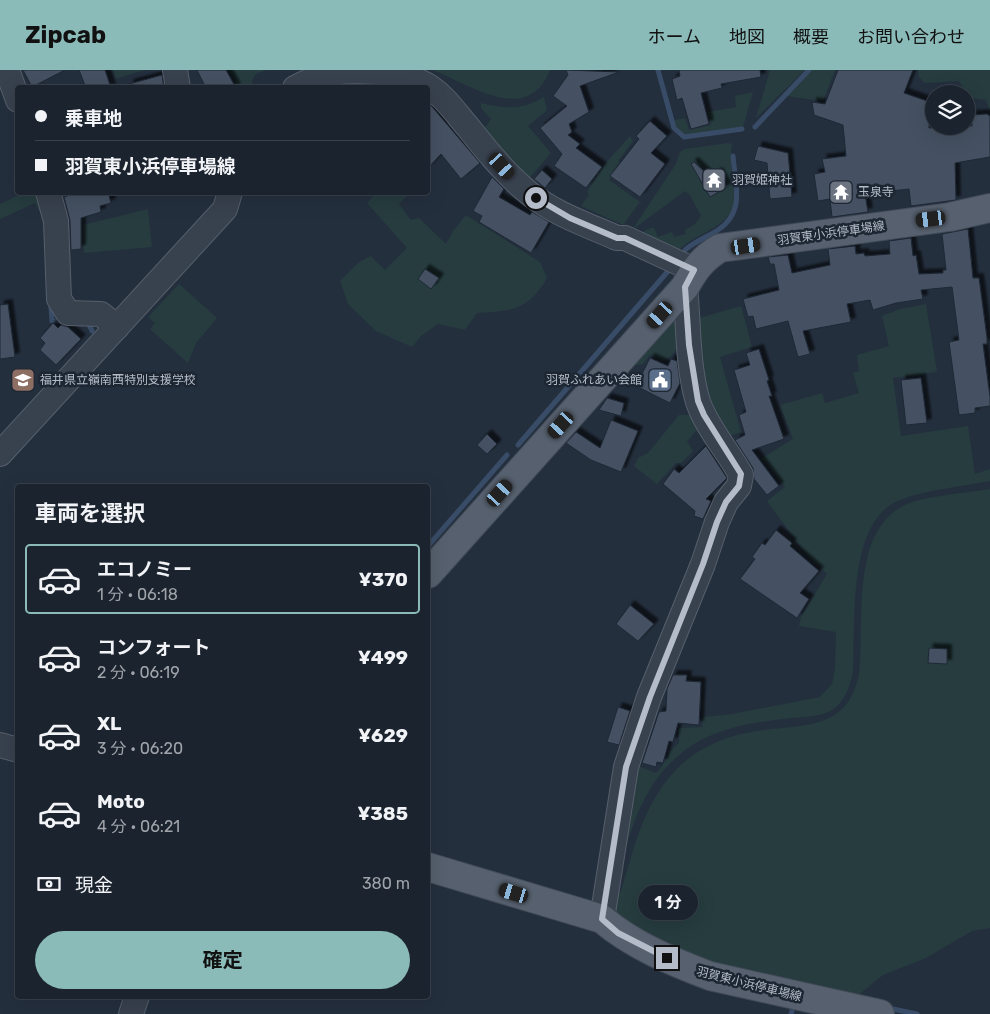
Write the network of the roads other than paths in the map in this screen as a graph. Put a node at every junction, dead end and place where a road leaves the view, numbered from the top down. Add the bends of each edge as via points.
1 (7, 70) edge
2 (175, 70) edge
3 (178, 85) edge
4 (302, 85) edge
5 (426, 85) edge
6 (430, 87) edge
7 (15, 92) edge
8 (49, 195) edge
9 (229, 195) edge
10 (990, 208) edge
11 (689, 279) junction
12 (123, 321) junction
13 (0, 454) edge
14 (430, 572) edge
15 (0, 745) edge
16 (15, 749) edge
17 (430, 868) edge
18 (602, 919) junction
19 (136, 999) edge
20 (131, 1014) edge
21 (880, 1014) edge

1 - 7 street
2 - 3 street
4 - 5 street via 327,72 342,70 373,71 412,78
6 - 11 street via 536,198 570,218 617,238 625,238
8 - 12 street via 56,221 59,299 68,313 101,314
9 - 12 street via 225,209
10 - 11 main road, 羽賀東小浜停車場線 via 950,217 720,248 707,255
11 - 14 main road, 羽賀東小浜停車場線
11 - 18 street via 689,345 698,401 741,474 739,486 726,502 717,522 626,767
12 - 13 street
15 - 16 street
17 - 18 main road, 羽賀東小浜停車場線
18 - 21 main road, 羽賀東小浜停車場線 via 618,933 710,976
19 - 20 street

